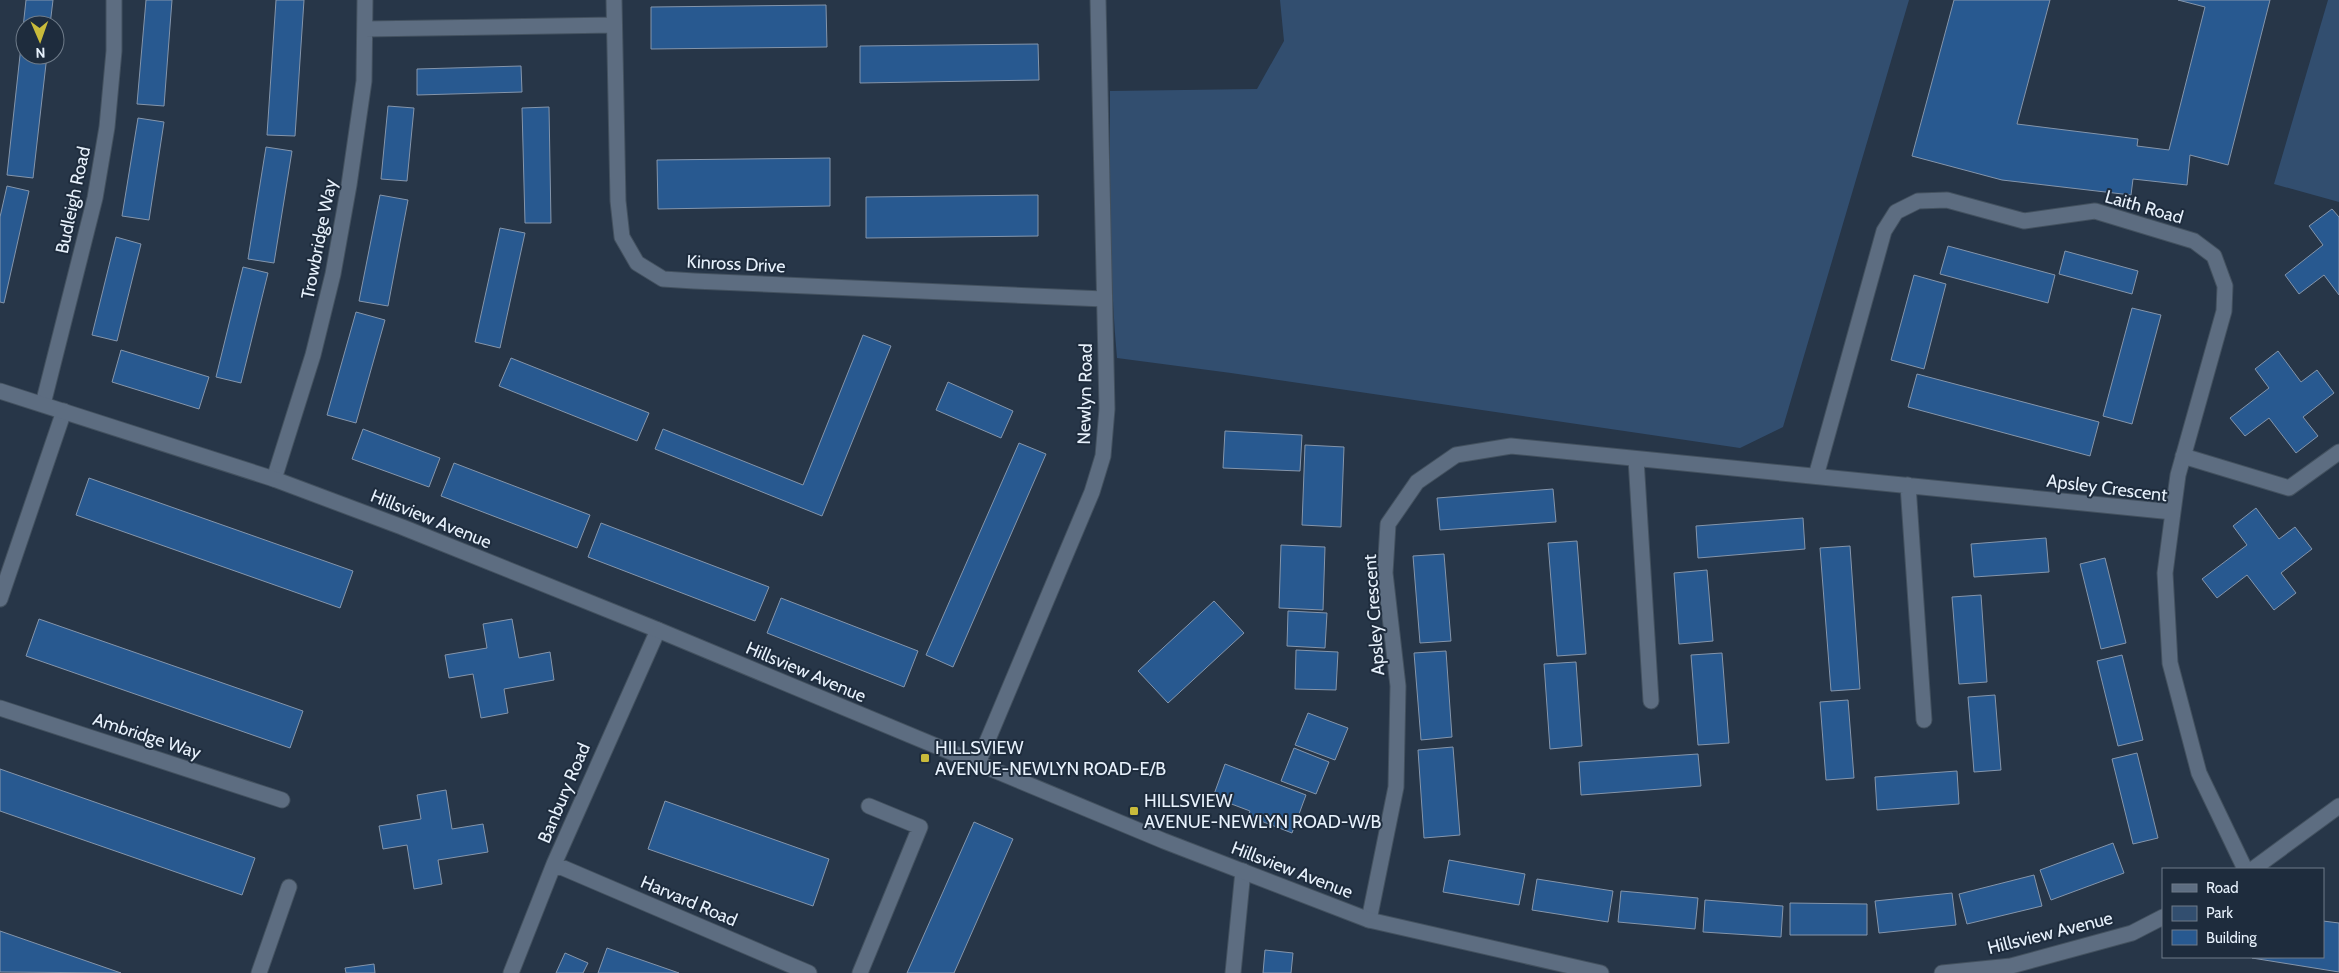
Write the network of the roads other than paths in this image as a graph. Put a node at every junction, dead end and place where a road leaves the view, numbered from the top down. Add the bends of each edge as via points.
1 (114, 0) edge
2 (365, 0) edge
3 (614, 0) edge
4 (1098, 0) edge
5 (614, 25) junction
6 (365, 29) junction
7 (1104, 299) junction
8 (0, 390) edge
9 (44, 404) junction
10 (64, 411) junction
11 (2339, 452) edge
12 (2184, 456) junction
13 (1636, 459) junction
14 (1816, 476) junction
15 (274, 479) junction
16 (1908, 485) junction
17 (2173, 512) junction
18 (0, 599) edge
19 (658, 630) junction
20 (1651, 701) dead end
21 (0, 708) edge
22 (1924, 720) dead end
23 (978, 763) junction
24 (282, 800) dead end
25 (869, 806) dead end
26 (2338, 808) edge
27 (554, 864) junction
28 (2245, 868) edge
29 (2254, 868) edge
30 (1243, 871) junction
31 (289, 887) dead end
32 (2162, 918) edge
33 (1369, 920) junction
34 (259, 973) edge
35 (511, 973) edge
36 (809, 973) edge
37 (860, 973) edge
38 (1233, 973) edge
39 (1601, 973) edge
40 (1942, 973) edge

1 - 9 street, Budleigh Road via 114,51 107,127 95,198
2 - 6 street, Trowbridge Way
3 - 5 street, Kinross Drive
4 - 7 street, Newlyn Road
5 - 6 street
5 - 7 street, Kinross Drive via 618,201 622,237 637,263 663,278
6 - 15 street, Trowbridge Way via 364,81 333,274 313,355
7 - 23 street, Newlyn Road via 1107,409 1103,456 1092,492
8 - 9 street, Hillsview Avenue
9 - 10 street, Hillsview Avenue
10 - 15 street, Hillsview Avenue
10 - 18 street
11 - 12 street via 2289,488
12 - 14 street, Laith Road via 2224,311 2225,286 2214,256 2194,241 2095,211 2024,222 1947,200 1918,201 1896,212 1884,231
12 - 17 street, Laith Road
13 - 14 street, Apsley Crescent
13 - 20 street
13 - 33 street, Apsley Crescent via 1511,446 1456,455 1417,482 1388,524 1385,573 1398,686 1396,787
14 - 16 street, Apsley Crescent
15 - 19 street, Hillsview Avenue
16 - 17 street, Apsley Crescent
16 - 22 street
17 - 28 street, Apsley Crescent via 2165,572 2170,663 2199,773
19 - 23 street, Hillsview Avenue
19 - 27 street, Banbury Road
21 - 24 street, Ambridge Way
23 - 30 street, Hillsview Avenue
25 - 37 street via 920,827
26 - 29 street
27 - 35 street, Banbury Road
27 - 36 street, Harvard Road
30 - 33 street, Hillsview Avenue
30 - 38 street
31 - 34 street
32 - 40 street, Hillsview Avenue via 2132,933 2011,966
33 - 39 street, Hillsview Avenue

